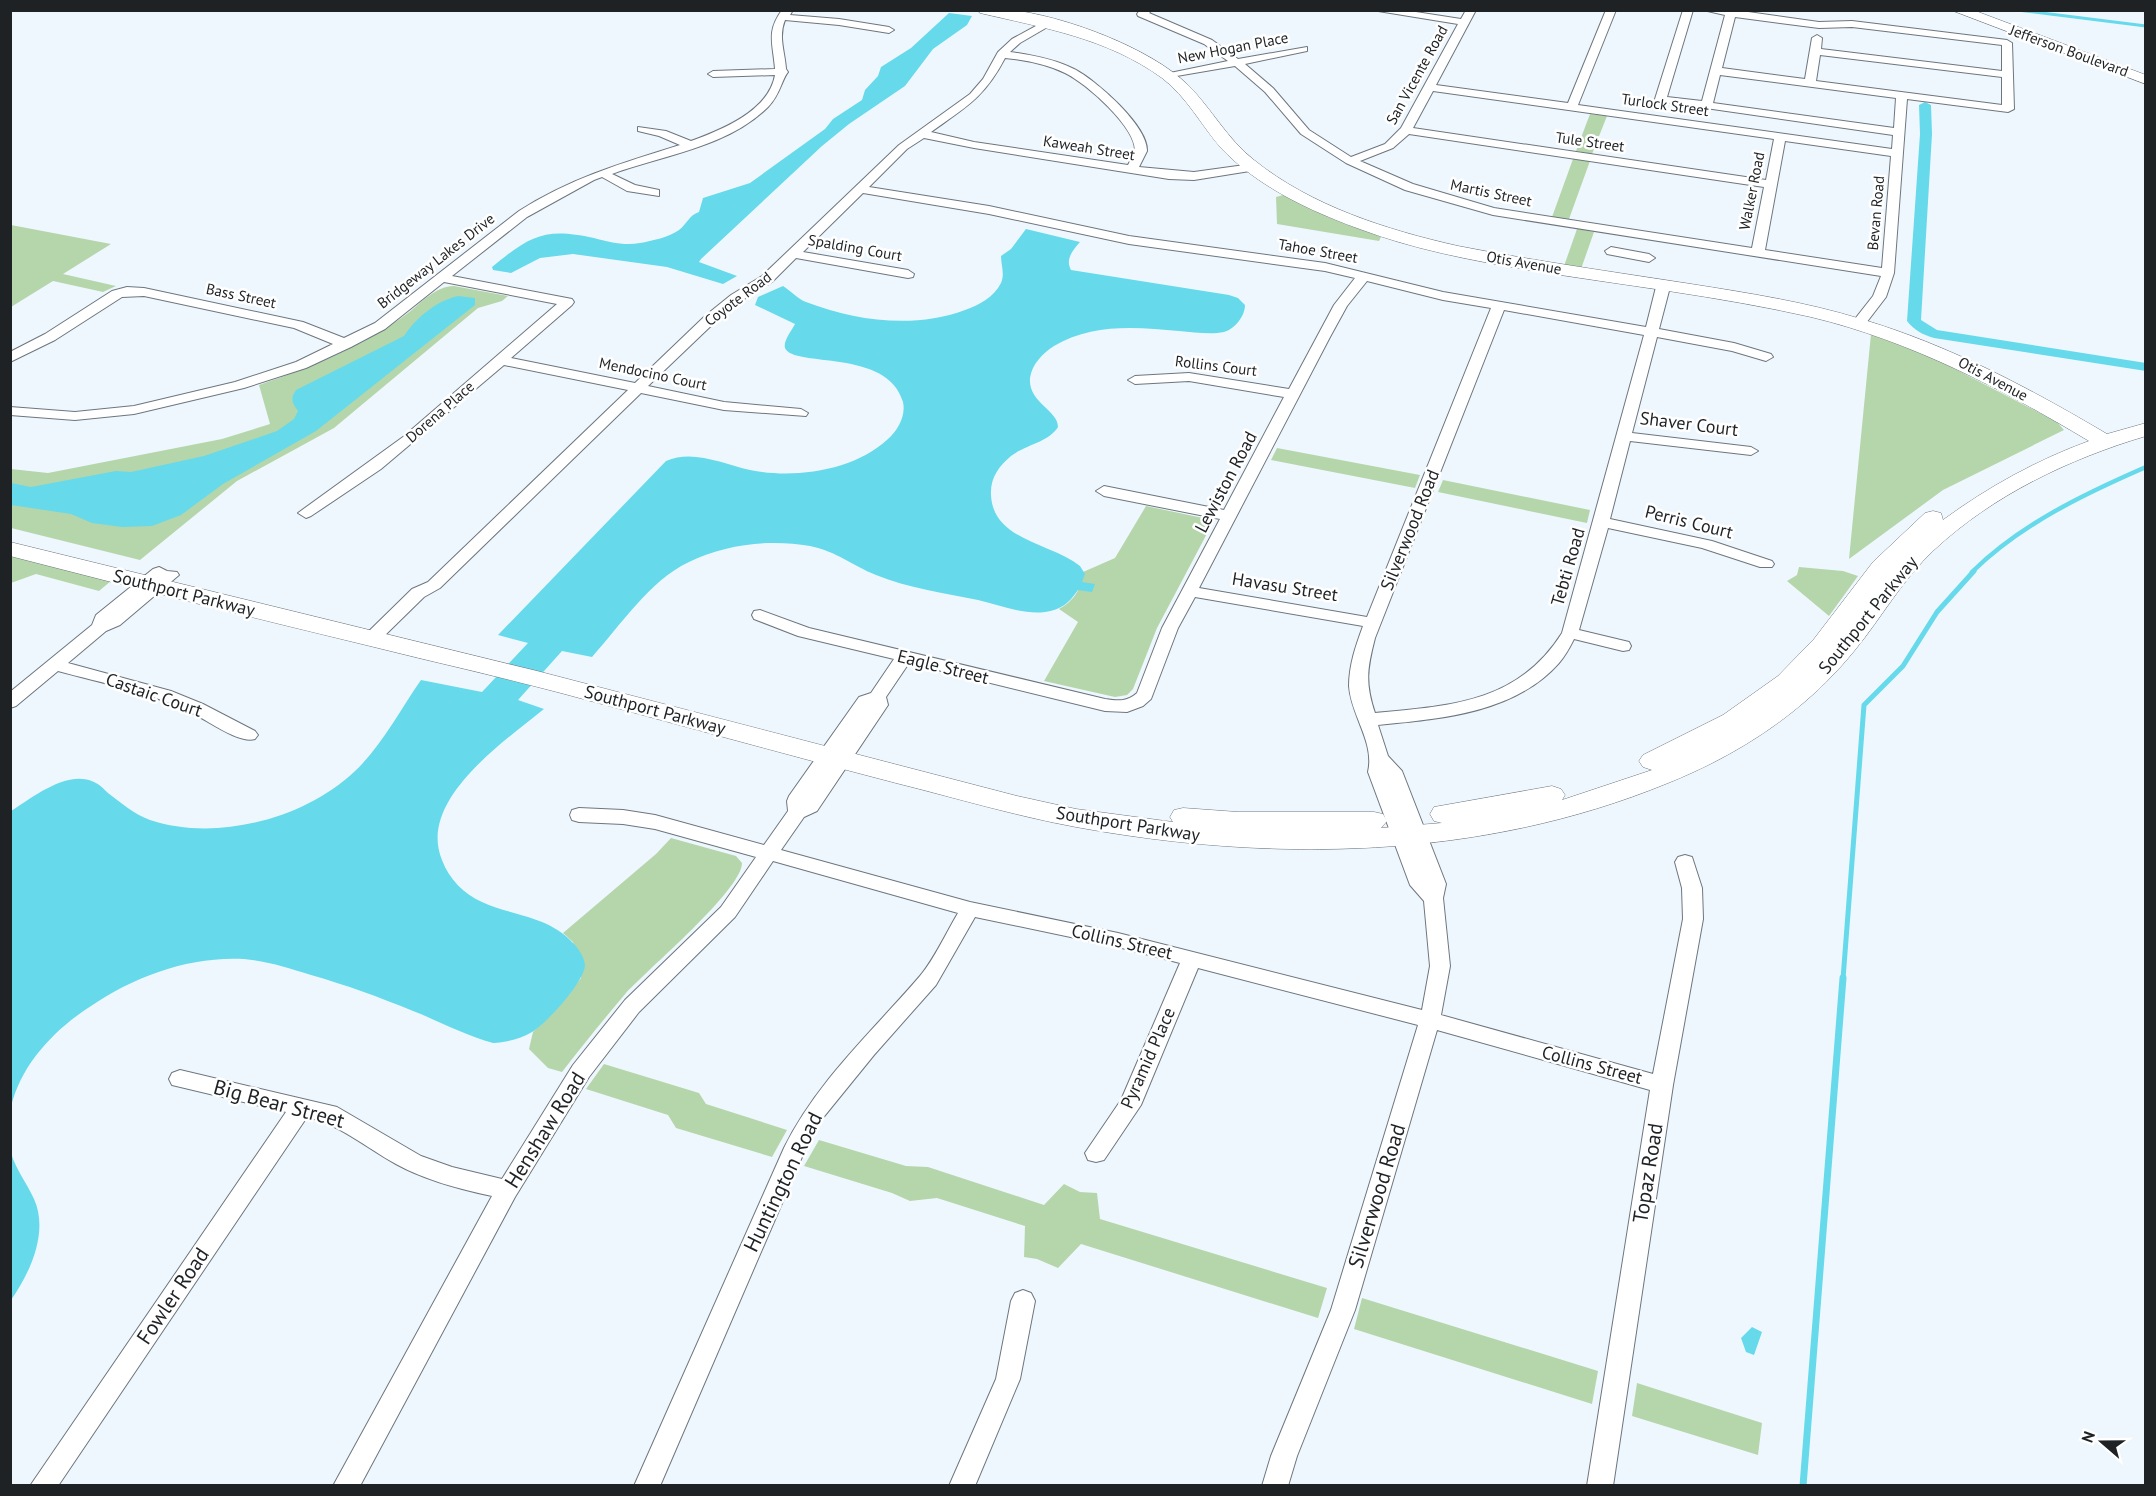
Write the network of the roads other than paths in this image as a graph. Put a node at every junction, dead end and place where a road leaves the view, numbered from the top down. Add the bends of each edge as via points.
1 (985, 10) edge
2 (1377, 10) edge
3 (1470, 10) edge
4 (1611, 10) edge
5 (1688, 10) edge
6 (1708, 10) edge
7 (1958, 10) edge
8 (1145, 12) edge
9 (784, 14) edge
10 (1731, 14) junction
11 (1464, 22) junction
12 (1047, 23) junction
13 (1819, 25) junction
14 (889, 30) dead end
15 (1303, 50) dead end
16 (1815, 51) junction
17 (1002, 54) junction
18 (1235, 62) junction
19 (1717, 71) junction
20 (783, 72) junction
21 (713, 74) dead end
22 (2008, 75) junction
23 (1169, 76) junction
24 (2145, 80) edge
25 (1810, 83) junction
26 (1429, 87) junction
27 (1902, 96) junction
28 (1707, 105) junction
29 (1572, 107) junction
30 (642, 129) dead end
31 (1406, 130) junction
32 (1899, 132) junction
33 (923, 134) junction
34 (1780, 137) junction
35 (690, 145) junction
36 (1897, 153) junction
37 (1350, 161) junction
38 (1252, 168) junction
39 (1131, 169) junction
40 (602, 173) junction
41 (1770, 184) junction
42 (861, 189) junction
43 (656, 193) dead end
44 (1638, 234) junction
45 (1611, 251) dead end
46 (1758, 252) junction
47 (795, 254) junction
48 (1631, 255) junction
49 (1648, 258) dead end
50 (1888, 273) junction
51 (908, 274) dead end
52 (1364, 276) junction
53 (442, 278) junction
54 (1663, 287) junction
55 (1499, 306) junction
56 (1858, 324) junction
57 (1651, 332) junction
58 (346, 344) junction
59 (10, 357) edge
60 (1766, 357) dead end
61 (500, 360) junction
62 (1134, 380) dead end
63 (637, 388) junction
64 (1294, 394) junction
65 (10, 411) edge
66 (801, 413) dead end
67 (2145, 416) edge
68 (2145, 429) edge
69 (1623, 436) junction
70 (2097, 437) junction
71 (1751, 451) dead end
72 (1104, 491) dead end
73 (306, 513) dead end
74 (1230, 516) junction
75 (1601, 522) junction
76 (10, 535) edge
77 (10, 549) edge
78 (1766, 564) dead end
79 (158, 579) junction
80 (1190, 591) junction
81 (760, 615) dead end
82 (1373, 623) junction
83 (1570, 633) junction
84 (383, 635) junction
85 (1623, 646) dead end
86 (904, 657) junction
87 (55, 665) junction
88 (10, 702) edge
89 (1129, 707) joint
90 (1367, 720) junction
91 (249, 735) dead end
92 (840, 751) junction
93 (579, 815) dead end
94 (1406, 827) junction
95 (769, 853) junction
96 (1685, 862) dead end
97 (970, 909) junction
98 (1192, 958) junction
99 (1430, 1020) junction
100 (180, 1079) dead end
101 (1662, 1085) junction
102 (302, 1106) junction
103 (1096, 1153) dead end
104 (507, 1190) junction
105 (1023, 1301) dead end
106 (43, 1485) edge
107 (346, 1485) edge
108 (647, 1485) edge
109 (962, 1485) edge
110 (1275, 1485) edge
111 (1600, 1485) edge

1 - 12 street, Otis Avenue
2 - 11 street
3 - 11 street, San Vicente Road
4 - 29 street
5 - 28 street via 1660,99
6 - 10 street
7 - 24 street, Jefferson Boulevard
8 - 18 street, Martis Street via 1208,42
9 - 14 street
9 - 20 street via 774,32
10 - 13 street
10 - 19 street
11 - 26 street, San Vicente Road
12 - 17 street, Coyote Road
12 - 23 street, Otis Avenue via 1119,47
13 - 16 street
13 - 22 street via 1852,24 2007,43
15 - 18 street, New Hogan Place
16 - 22 street
16 - 25 street
17 - 33 street, Coyote Road via 974,96
17 - 39 street via 1049,63 1088,81 1139,137 1141,151
18 - 23 street, New Hogan Place
18 - 37 street, Martis Street via 1269,90 1305,132
19 - 25 street
19 - 28 street
20 - 21 street
20 - 35 street, Bridgeway Lakes Drive via 774,95 763,106 735,125
22 - 27 street via 2008,109
23 - 38 street, Otis Avenue via 1188,92 1223,140
25 - 27 street
26 - 29 street, Turlock Street
26 - 31 street, San Vicente Road
27 - 32 street, Bevan Road
28 - 32 street
29 - 34 street, Turlock Street
30 - 35 street
31 - 37 street, San Vicente Road via 1389,147
31 - 41 street, Tule Street
32 - 36 street, Bevan Road
33 - 39 street, Kaweah Street
33 - 42 street, Coyote Road via 903,147
34 - 36 street, Turlock Street
34 - 41 street, Walker Road
35 - 40 street, Bridgeway Lakes Drive
36 - 50 street, Bevan Road
37 - 44 street, Martis Street via 1409,187 1462,203
38 - 39 street, Kaweah Street via 1194,176
38 - 54 street, Otis Avenue via 1338,215 1413,242
40 - 43 street via 632,188
40 - 53 street, Bridgeway Lakes Drive via 541,202
41 - 46 street, Walker Road
42 - 47 street, Coyote Road
42 - 52 street, Tahoe Street via 989,210 1129,240
44 - 46 street, Martis Street
44 - 48 street
45 - 48 street
46 - 50 street, Martis Street
47 - 51 street, Spalding Court
47 - 63 street, Coyote Road via 710,319
48 - 49 street
50 - 56 street, Bevan Road via 1879,297
52 - 55 street, Tahoe Street via 1443,297
52 - 64 street, Lewiston Road via 1341,305
53 - 58 street, Bridgeway Lakes Drive via 380,326
53 - 61 street, Dorena Place via 567,302
54 - 56 street, Otis Avenue via 1797,309
54 - 57 street, Tebti Road
55 - 57 street, Tahoe Street
55 - 82 street, Silverwood Road
56 - 70 street, Otis Avenue via 1950,357
57 - 60 street, Tahoe Street
57 - 69 street, Tebti Road
58 - 59 street, Bass Street via 298,325 127,291 108,299 50,338
58 - 65 street, Bridgeway Lakes Drive via 274,374 134,410 75,416
61 - 63 street, Mendocino Court
61 - 73 street, Dorena Place via 386,459
62 - 64 street, Rollins Court via 1190,377
63 - 66 street, Mendocino Court via 724,406
63 - 84 street, Coyote Road via 434,585 429,597
64 - 74 street, Lewiston Road
67 - 70 street, Southport Parkway
68 - 70 street, Southport Parkway
69 - 71 street, Shaver Court
69 - 75 street, Tebti Road
70 - 94 street, Southport Parkway via 1955,520 1891,584 1821,675 1745,734 1634,787 1566,809 1501,824
72 - 74 street
74 - 80 street, Lewiston Road
75 - 78 street, Perris Court via 1706,544
75 - 83 street, Tebti Road
76 - 79 street, Southport Parkway
77 - 79 street, Southport Parkway
79 - 84 street, Southport Parkway
79 - 87 street via 114,621 100,627
80 - 82 street, Havasu Street
80 - 89 street, Lewiston Road via 1170,628 1145,694
81 - 86 street, Eagle Street via 804,632
82 - 90 street, Silverwood Road via 1359,666 1358,688
83 - 85 street
83 - 90 street, Tebti Road via 1555,659 1537,676 1498,697 1433,714
84 - 92 street, Southport Parkway
86 - 89 street, Eagle Street via 1105,705
86 - 92 street, Henshaw Road via 877,697 879,705
87 - 88 street
87 - 91 street, Castaic Court via 165,695
90 - 94 street, Silverwood Road via 1380,759 1393,771
92 - 94 street, Southport Parkway via 1069,817 1154,831 1238,840 1323,841
92 - 95 street, Henshaw Road via 796,801 797,812
93 - 95 street, Collins Street via 654,822
94 - 99 street, Silverwood Road via 1436,884 1433,898 1440,966
95 - 97 street, Collins Street
95 - 104 street, Henshaw Road via 728,912 654,983 604,1040
96 - 101 street, Topaz Road via 1692,888 1693,919
97 - 98 street, Collins Street
97 - 108 street, Huntington Road via 929,979 814,1113
98 - 99 street, Collins Street
98 - 103 street, Pyramid Place via 1130,1105
99 - 101 street, Collins Street
99 - 110 street, Silverwood Road via 1343,1310
100 - 102 street, Big Bear Street
101 - 111 street, Topaz Road
102 - 104 street, Big Bear Street via 351,1122 401,1156 425,1167
102 - 106 street, Fowler Road
104 - 107 street, Henshaw Road
105 - 109 street via 1008,1379

